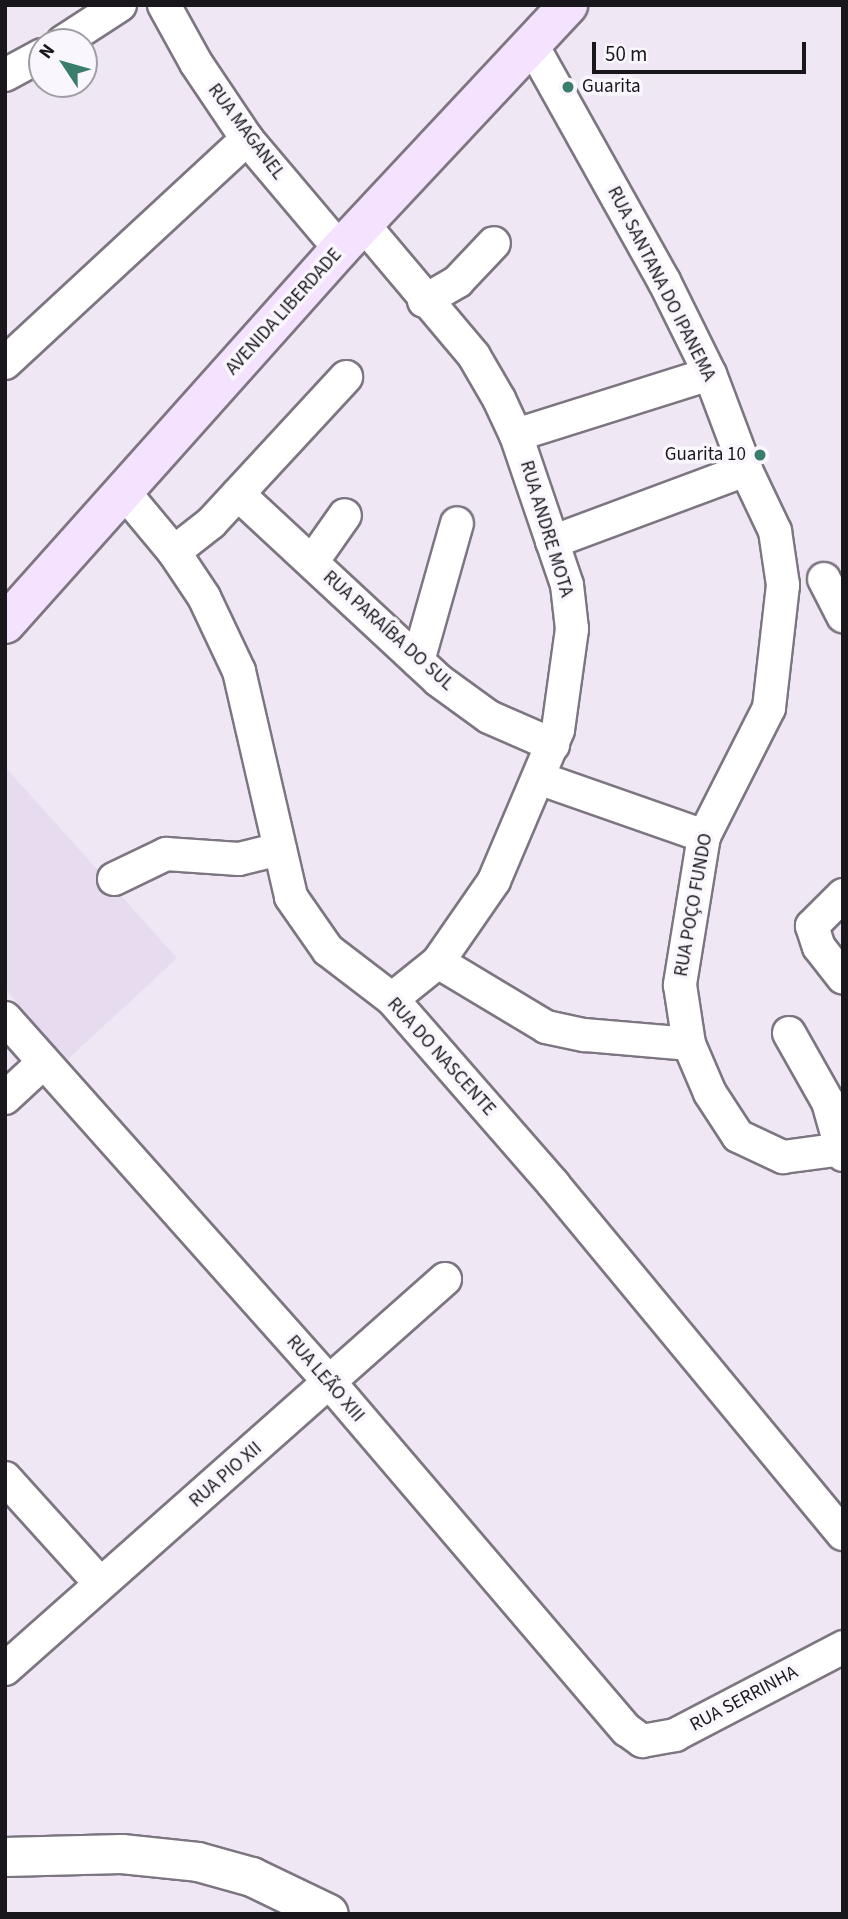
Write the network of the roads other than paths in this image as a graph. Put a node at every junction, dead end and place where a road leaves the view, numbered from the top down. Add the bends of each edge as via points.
1 (164, 5) edge
2 (568, 5) edge
3 (115, 7) edge
4 (84, 28) edge
5 (532, 45) junction
6 (28, 63) edge
7 (5, 75) edge
8 (247, 139) junction
9 (352, 237) junction
10 (494, 243) dead end
11 (424, 301) junction
12 (5, 363) edge
13 (710, 374) junction
14 (346, 377) dead end
15 (516, 435) junction
16 (746, 470) junction
17 (124, 492) junction
18 (238, 494) junction
19 (345, 515) dead end
20 (457, 523) dead end
21 (775, 531) joint
22 (552, 542) junction
23 (174, 552) junction
24 (312, 562) junction
25 (824, 579) dead end
26 (843, 616) edge
27 (5, 624) edge
28 (418, 661) junction
29 (553, 746) junction
30 (541, 779) junction
31 (704, 836) junction
32 (280, 849) junction
33 (114, 878) dead end
34 (843, 895) edge
35 (438, 962) junction
36 (843, 978) edge
37 (392, 999) junction
38 (5, 1018) edge
39 (789, 1033) dead end
40 (689, 1044) junction
41 (44, 1062) junction
42 (5, 1098) edge
43 (842, 1151) edge
44 (445, 1279) dead end
45 (331, 1384) junction
46 (5, 1478) edge
47 (843, 1534) edge
48 (100, 1583) junction
49 (843, 1647) edge
50 (5, 1669) edge
51 (642, 1741) joint
52 (5, 1857) edge
53 (321, 1912) edge

1 - 8 street, RUA MAGANEL via 195,63
2 - 5 main road, AVENIDA LIBERDADE
3 - 4 street
5 - 9 main road, AVENIDA LIBERDADE
5 - 13 street, RUA SANTANA DO IPANEMA via 664,281
6 - 7 street
8 - 9 street, RUA MAGANEL
8 - 12 street
9 - 11 street, RUA ANDRE MOTA
9 - 17 main road, AVENIDA LIBERDADE
10 - 11 street via 458,281
11 - 15 street, RUA ANDRE MOTA via 474,356
13 - 15 street
13 - 16 street, RUA SANTANA DO IPANEMA
14 - 18 street
15 - 22 street, RUA ANDRE MOTA
16 - 21 street, RUA SANTANA DO IPANEMA
16 - 22 street
17 - 23 street, RUA DO NASCENTE
17 - 27 main road, AVENIDA LIBERDADE
18 - 23 street
18 - 24 street, RUA PARAÍBA DO SUL
19 - 24 street
20 - 28 street
21 - 31 street, RUA POÇO FUNDO via 783,585 769,708
22 - 29 street, RUA ANDRE MOTA via 567,585 572,629 568,684
23 - 32 street, RUA DO NASCENTE via 204,597 239,671
24 - 28 street, RUA PARAÍBA DO SUL
25 - 26 street
28 - 29 street, RUA PARAÍBA DO SUL via 489,717
29 - 30 street, RUA ANDRE MOTA
30 - 31 street
30 - 35 street, RUA ANDRE MOTA via 494,881
31 - 40 street, RUA POÇO FUNDO via 680,985
32 - 33 street via 239,859 166,854
32 - 37 street, RUA DO NASCENTE via 291,897 328,950
34 - 36 street via 812,926 819,947
35 - 37 street, RUA ANDRE MOTA
35 - 40 street via 546,1027
37 - 47 street, RUA DO NASCENTE via 554,1185
38 - 41 street, RUA LEÃO XIII
39 - 43 street via 828,1102
40 - 43 street, RUA POÇO FUNDO via 710,1093 738,1136 783,1157
41 - 42 street
41 - 45 street, RUA LEÃO XIII
44 - 45 street, RUA PIO XII
45 - 48 street, RUA PIO XII
45 - 51 street, RUA LEÃO XIII via 610,1714
46 - 48 street
48 - 50 street, RUA PIO XII
49 - 51 street, RUA SERRINHA via 675,1735
52 - 53 street via 122,1854 198,1861 252,1877

